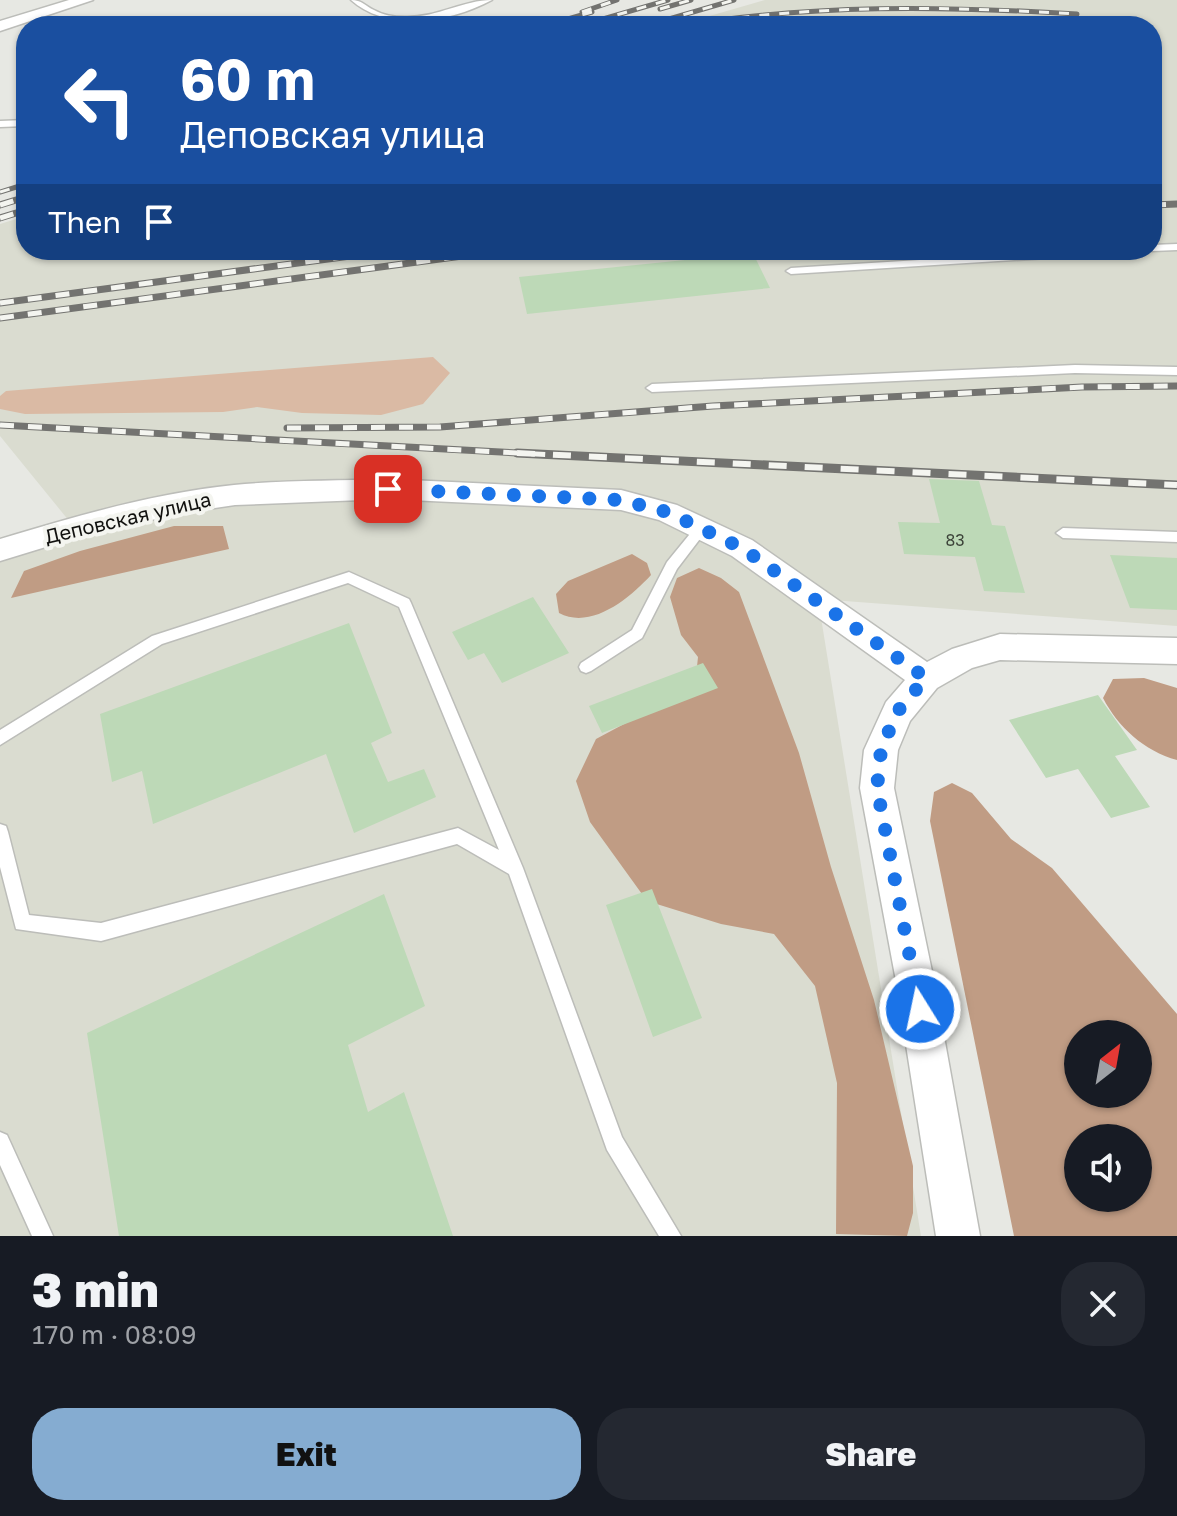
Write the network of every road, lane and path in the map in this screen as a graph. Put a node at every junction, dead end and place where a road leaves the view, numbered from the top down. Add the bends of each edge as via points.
1 (85, 0) edge
2 (355, 0) edge
3 (488, 0) edge
4 (33, 16) edge
5 (386, 16) edge
6 (444, 16) edge
7 (968, 260) edge
8 (791, 271) dead end
9 (1177, 371) edge
10 (652, 388) dead end
11 (703, 527) junction
12 (1063, 533) dead end
13 (1177, 537) edge
14 (0, 550) edge
15 (1177, 651) edge
16 (586, 667) dead end
17 (926, 678) junction
18 (0, 738) edge
19 (0, 832) edge
20 (515, 868) junction
21 (0, 1142) edge
22 (43, 1236) edge
23 (671, 1236) edge
24 (958, 1236) edge

1 - 4 street
2 - 5 lane
3 - 6 lane
7 - 8 lane
9 - 10 lane via 1075,369
11 - 14 street, Деповская улица via 621,500 320,490 181,503
11 - 16 lane via 672,566 637,634
11 - 17 street, Деповская улица via 742,548
12 - 13 lane
15 - 17 street via 1000,647 963,658
17 - 24 street via 897,712 881,750 877,788
18 - 20 lane via 157,640 349,577 404,603
19 - 20 lane via 22,923 101,932 458,836
20 - 23 lane via 614,1143
21 - 22 lane

